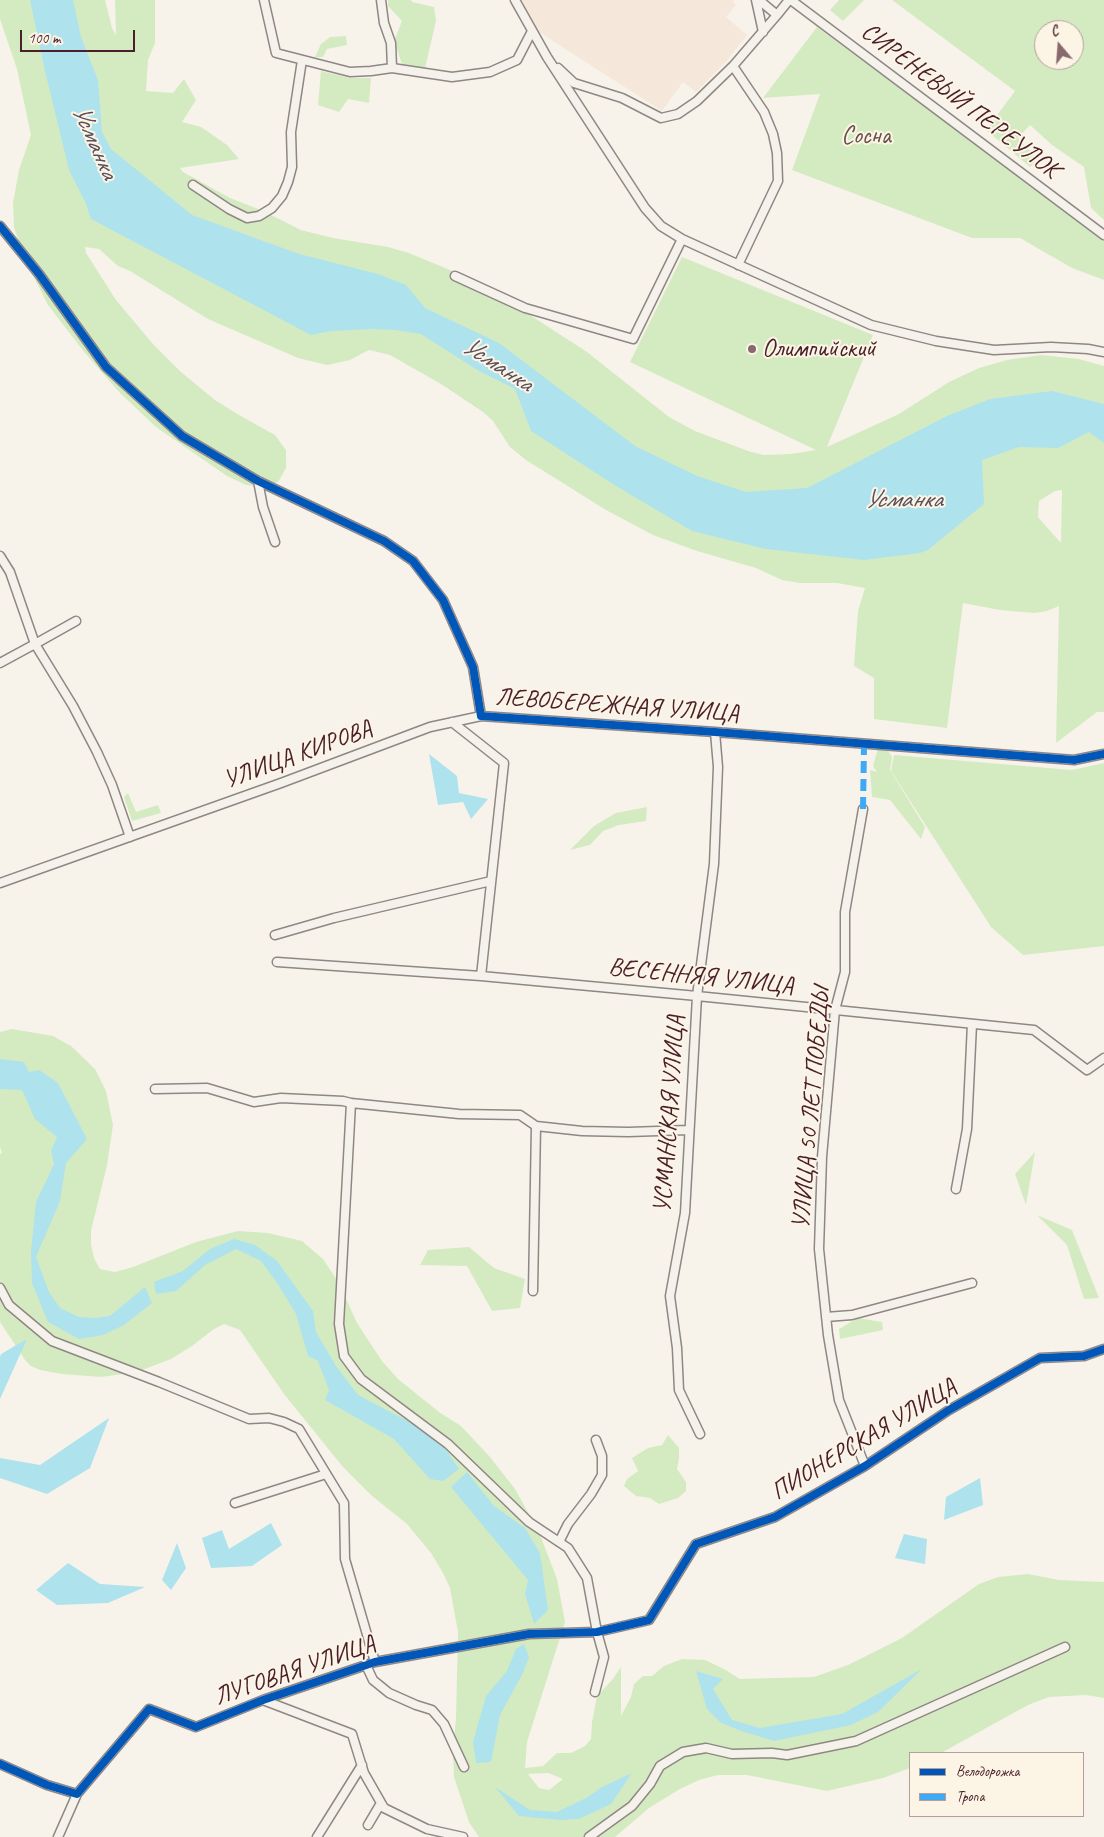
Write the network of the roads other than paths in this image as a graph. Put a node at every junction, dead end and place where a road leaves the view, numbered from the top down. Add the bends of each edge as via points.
1 (264, 0) edge
2 (380, 0) edge
3 (515, 0) edge
4 (757, 0) edge
5 (790, 0) edge
6 (777, 16) junction
7 (532, 31) junction
8 (762, 32) junction
9 (547, 57) junction
10 (302, 60) junction
11 (733, 66) junction
12 (392, 68) junction
13 (724, 74) junction
14 (740, 77) junction
15 (193, 185) dead end
16 (0, 226) edge
17 (1104, 235) edge
18 (682, 239) junction
19 (738, 265) junction
20 (455, 276) dead end
21 (1104, 352) edge
22 (258, 481) junction
23 (276, 542) dead end
24 (0, 556) edge
25 (76, 621) dead end
26 (35, 644) junction
27 (0, 664) edge
28 (481, 716) junction
29 (452, 722) junction
30 (715, 732) junction
31 (1104, 754) edge
32 (863, 809) dead end
33 (130, 836) junction
34 (491, 881) junction
35 (0, 884) edge
36 (275, 935) dead end
37 (277, 962) dead end
38 (481, 976) junction
39 (697, 996) junction
40 (835, 1010) junction
41 (972, 1024) junction
42 (1104, 1058) edge
43 (155, 1089) dead end
44 (351, 1103) junction
45 (536, 1126) junction
46 (688, 1130) junction
47 (956, 1189) dead end
48 (972, 1284) dead end
49 (0, 1288) edge
50 (533, 1291) dead end
51 (826, 1317) junction
52 (1104, 1349) edge
53 (700, 1434) dead end
54 (596, 1440) dead end
55 (865, 1466) junction
56 (326, 1474) junction
57 (235, 1503) dead end
58 (559, 1542) junction
59 (649, 1620) joint
60 (597, 1632) junction
61 (1065, 1647) dead end
62 (375, 1662) junction
63 (366, 1665) junction
64 (595, 1692) dead end
65 (263, 1700) junction
66 (0, 1764) edge
67 (362, 1765) junction
68 (464, 1767) dead end
69 (77, 1794) junction
70 (381, 1803) junction
71 (368, 1825) dead end
72 (58, 1837) edge
73 (316, 1837) edge
74 (463, 1837) edge
75 (589, 1837) edge

1 - 10 street via 276,53
2 - 12 street via 391,43
3 - 7 street
4 - 6 street
4 - 8 street
5 - 6 street
5 - 17 street, СИРЕНЕВЫЙ ПЕРЕУЛОК
6 - 8 street
7 - 9 street
7 - 12 street via 517,60 490,72 452,77
8 - 11 street
9 - 13 street via 574,83 622,98 661,118 678,114 698,101
9 - 18 street via 645,208 661,226
10 - 12 street via 350,72
10 - 15 street via 291,132 292,167 282,196 272,208 259,216 247,218
11 - 13 street
11 - 14 street
13 - 14 street
14 - 19 street via 764,112 773,134 778,181
16 - 22 street, ЛЕВОБЕРЕЖНАЯ УЛИЦА via 106,367 182,436
18 - 19 street
18 - 20 street via 633,339 525,308
19 - 21 street via 871,325 936,341 994,350 1051,347
22 - 23 street via 263,507
22 - 28 street, ЛЕВОБЕРЕЖНАЯ УЛИЦА via 384,541 413,561 443,600 472,667
24 - 26 street via 10,572
25 - 26 street
26 - 27 street
26 - 33 street via 97,752
28 - 29 street, УЛИЦА КИРОВА
28 - 30 street, ЛЕВОБЕРЕЖНАЯ УЛИЦА
29 - 33 street, УЛИЦА КИРОВА via 430,727
29 - 34 street via 504,763
30 - 31 street, ЛЕВОБЕРЕЖНАЯ УЛИЦА via 1074,760
30 - 39 street, УСМАНСКАЯ УЛИЦА via 718,767 714,864
32 - 40 street, УЛИЦА 50 ЛЕТ ПОБЕДЫ via 845,912 845,972
33 - 35 street, УЛИЦА КИРОВА
34 - 36 street
34 - 38 street
37 - 38 street, ВЕСЕННЯЯ УЛИЦА
38 - 39 street, ВЕСЕННЯЯ УЛИЦА
39 - 40 street, ВЕСЕННЯЯ УЛИЦА
39 - 46 street, УСМАНСКАЯ УЛИЦА
40 - 41 street, ВЕСЕННЯЯ УЛИЦА
40 - 51 street, УЛИЦА 50 ЛЕТ ПОБЕДЫ via 822,1157 819,1249
41 - 42 street, ВЕСЕННЯЯ УЛИЦА via 1034,1030 1087,1070
41 - 47 street via 966,1129
43 - 44 street via 207,1088 254,1102 281,1098
44 - 45 street via 459,1114 520,1115
44 - 58 street via 339,1324 344,1356 361,1379 448,1444 529,1522
45 - 46 street via 582,1131
45 - 50 street
46 - 53 street, УСМАНСКАЯ УЛИЦА via 685,1213 670,1296 679,1390
48 - 51 street via 852,1315
49 - 56 street, ЛУГОВАЯ УЛИЦА via 8,1305 52,1341 249,1419 269,1418 299,1429
51 - 55 street, УЛИЦА 50 ЛЕТ ПОБЕДЫ via 839,1400
52 - 55 street, ПИОНЕРСКАЯ УЛИЦА via 1084,1356 1040,1358 949,1410
54 - 58 street via 602,1456 602,1475
55 - 59 street, ПИОНЕРСКАЯ УЛИЦА via 775,1517 696,1544
56 - 57 street
56 - 62 street, ЛУГОВАЯ УЛИЦА via 344,1503 344,1560
58 - 60 street via 568,1548 587,1578
59 - 60 street, ЛУГОВАЯ УЛИЦА
60 - 62 street, ЛУГОВАЯ УЛИЦА via 528,1634
60 - 64 street via 604,1657
61 - 75 street via 856,1741 787,1755 732,1754 706,1748 683,1752 660,1766 632,1806
62 - 63 street, ЛУГОВАЯ УЛИЦА
63 - 65 street, ЛУГОВАЯ УЛИЦА
63 - 68 street via 373,1680 389,1693 432,1710 444,1724
65 - 67 street via 352,1734
65 - 69 street, ЛУГОВАЯ УЛИЦА via 196,1727 149,1709
66 - 69 street via 47,1785
67 - 70 street
67 - 73 street
69 - 72 street, ЛУГОВАЯ УЛИЦА
70 - 71 street
70 - 74 street via 384,1808 427,1830

